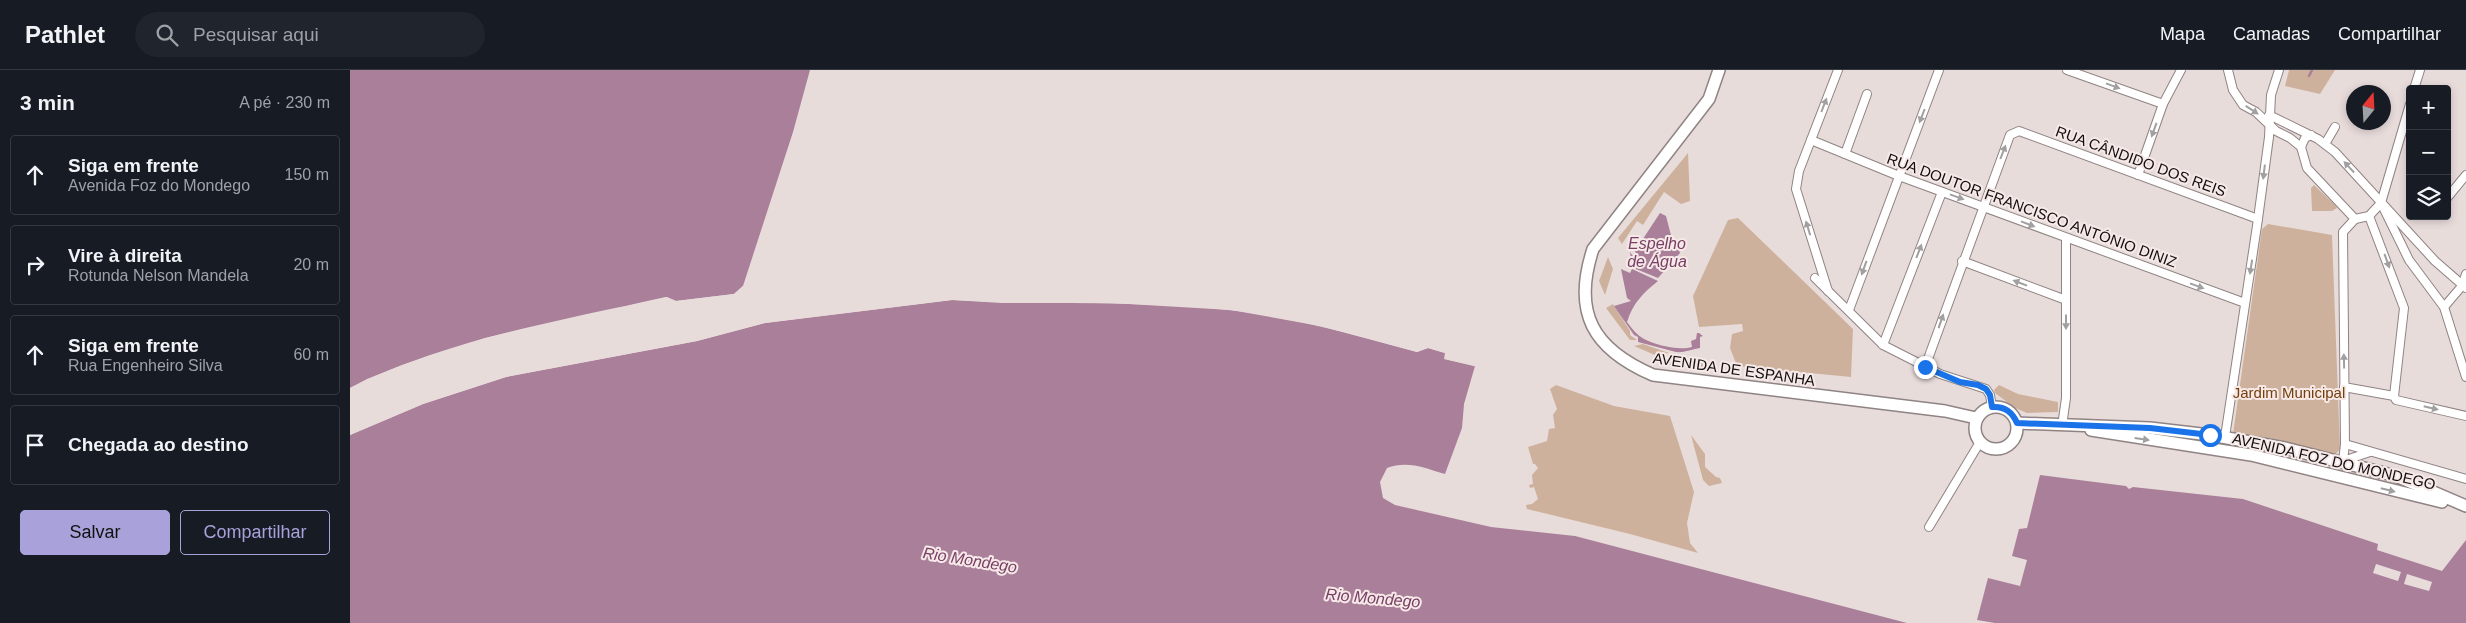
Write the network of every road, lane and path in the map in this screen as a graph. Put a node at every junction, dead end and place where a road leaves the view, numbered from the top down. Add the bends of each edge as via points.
1 (1719, 70) edge
2 (1838, 70) edge
3 (1939, 70) edge
4 (2067, 70) edge
5 (2181, 70) edge
6 (2228, 70) edge
7 (2279, 70) edge
8 (2420, 70) edge
9 (2415, 85) edge
10 (1867, 94) dead end
11 (2163, 104) junction
12 (2269, 115) junction
13 (2406, 118) edge
14 (2268, 125) junction
15 (2335, 127) dead end
16 (2311, 135) junction
17 (1810, 140) junction
18 (2325, 144) junction
19 (2301, 146) junction
20 (1845, 154) junction
21 (2138, 175) junction
22 (2466, 175) edge
23 (1899, 176) junction
24 (1942, 192) junction
25 (2451, 193) edge
26 (2382, 203) junction
27 (1982, 207) junction
28 (2369, 216) junction
29 (2258, 219) junction
30 (2355, 219) junction
31 (2066, 238) junction
32 (1962, 261) junction
33 (2466, 274) edge
34 (1815, 278) dead end
35 (2464, 287) edge
36 (1828, 292) junction
37 (2066, 300) junction
38 (2245, 303) junction
39 (2444, 306) junction
40 (1849, 310) junction
41 (1883, 345) junction
42 (1925, 367) junction
43 (2466, 377) edge
44 (2344, 387) junction
45 (2395, 398) junction
46 (1992, 407) junction
47 (2466, 416) edge
48 (1976, 418) junction
49 (2017, 423) junction
50 (2062, 426) junction
51 (2077, 427) junction
52 (2224, 437) junction
53 (1980, 442) junction
54 (2345, 444) junction
55 (2228, 451) junction
56 (2370, 452) junction
57 (2343, 461) junction
58 (2325, 471) junction
59 (2466, 479) edge
60 (2466, 506) edge
61 (1929, 527) dead end

1 - 48 main road, AVENIDA DE ESPANHA via 1709,99 1594,249 1586,271 1585,303 1591,324 1603,343 1629,365 1653,375 1945,411
17 -> 2 street
3 -> 23 street
4 -> 11 street
5 - 11 street
6 -> 14 street via 2233,90 2243,105 2256,112
7 - 12 street
8 - 9 street
10 - 20 street
11 -> 21 street
12 - 14 street
12 - 16 street
13 - 26 street
14 - 19 street
14 -> 29 street
15 - 18 street
16 - 18 street
16 - 19 street
17 - 20 street, RUA DOUTOR FRANCISCO ANTÓNIO DINIZ
36 -> 17 street via 1796,189
26 -> 18 street
19 - 30 street via 2307,168
20 - 23 street, RUA DOUTOR FRANCISCO ANTÓNIO DINIZ
27 -> 21 street, RUA CÂNDIDO DOS REIS via 2010,135 2014,132 2019,131
21 - 29 street, RUA CÂNDIDO DOS REIS
22 - 25 street
23 - 24 street, RUA DOUTOR FRANCISCO ANTÓNIO DINIZ
23 -> 40 street
24 -> 27 street, RUA DOUTOR FRANCISCO ANTÓNIO DINIZ
41 -> 24 street
26 - 28 street
26 - 35 street via 2435,262
26 - 39 street via 2409,260
27 -> 31 street, RUA DOUTOR FRANCISCO ANTÓNIO DINIZ
27 - 32 street
28 - 30 street
28 -> 45 street via 2404,308
29 -> 38 street
44 -> 30 street via 2342,232
31 - 37 street
31 -> 38 street, RUA DOUTOR FRANCISCO ANTÓNIO DINIZ
37 -> 32 street
42 -> 32 street
33 - 35 street
34 - 36 street
35 - 39 street
36 - 40 street
37 -> 50 street via 2066,398
38 - 52 street
39 - 43 street
40 - 41 street
41 - 42 street
42 - 46 street via 1986,389
44 - 45 street
44 - 54 street
45 -> 47 street
46 - 48 main road
46 - 49 main road via 2005,408
48 - 53 main road via 1975,431
49 - 50 main road, AVENIDA FOZ DO MONDEGO
49 - 53 main road via 2015,436 2005,447 1992,449
50 - 51 main road, AVENIDA FOZ DO MONDEGO
51 - 52 main road, AVENIDA FOZ DO MONDEGO via 2150,428
51 -> 55 main road, AVENIDA FOZ DO MONDEGO
52 - 55 main road
52 - 57 main road, AVENIDA FOZ DO MONDEGO
53 - 61 street
54 - 56 street
54 - 57 street
55 - 58 main road, AVENIDA FOZ DO MONDEGO
56 - 57 street
56 - 59 street
57 - 58 main road
57 - 60 main road, AVENIDA FOZ DO MONDEGO via 2396,476
58 -> 60 main road, AVENIDA FOZ DO MONDEGO via 2387,490

